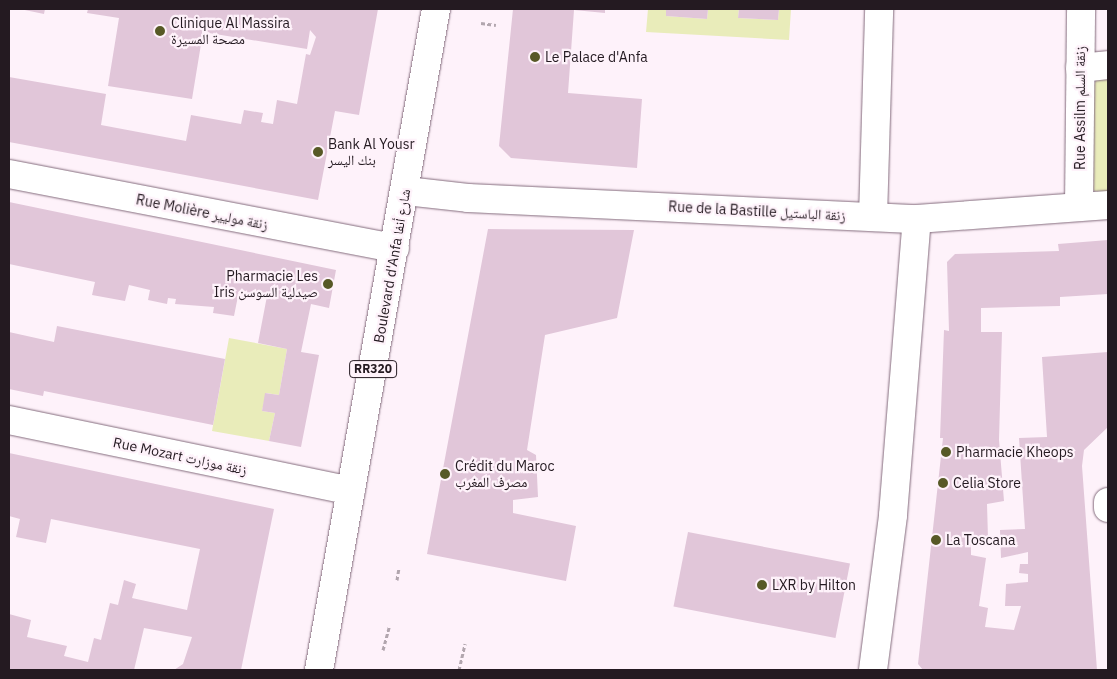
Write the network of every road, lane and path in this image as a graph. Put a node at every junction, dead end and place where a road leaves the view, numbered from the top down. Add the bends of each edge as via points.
1 (436, 9) edge
2 (878, 9) edge
3 (1081, 9) edge
4 (481, 23) dead end
5 (496, 25) dead end
6 (1108, 65) edge
7 (1080, 68) junction
8 (9, 174) edge
9 (406, 191) junction
10 (1108, 205) edge
11 (1079, 206) junction
12 (873, 217) junction
13 (917, 219) junction
14 (395, 248) junction
15 (9, 420) edge
16 (351, 491) junction
17 (1108, 502) edge
18 (1108, 508) edge
19 (400, 568) dead end
20 (397, 580) dead end
21 (389, 627) dead end
22 (465, 644) dead end
23 (384, 650) dead end
24 (319, 670) edge
25 (459, 670) edge
26 (873, 670) edge

1 - 9 street, Boulevard d'Anfa شارع أنفا / RR320
2 - 12 street
3 - 7 street, Rue Assilm زنقة السلم
4 - 5 path
6 - 7 street
7 - 11 street, Rue Assilm زنقة السلم
8 - 14 street, Rue Molière زنقة موليير
9 - 12 street, Rue de la Bastille زنقة الباستيل via 468,198
9 - 14 street, Boulevard d'Anfa شارع أنفا / RR320
10 - 11 street, Rue de la Bastille زنقة الباستيل
11 - 13 street, Rue de la Bastille زنقة الباستيل
12 - 13 street, Rue de la Bastille زنقة الباستيل
13 - 26 street via 893,515
14 - 16 street, Boulevard d'Anfa شارع أنفا / RR320
15 - 16 street, Rue Mozart زنقة موزارت
16 - 24 street, Boulevard d'Anfa شارع أنفا / RR320
17 - 18 street
19 - 20 path
21 - 23 path
22 - 25 path

